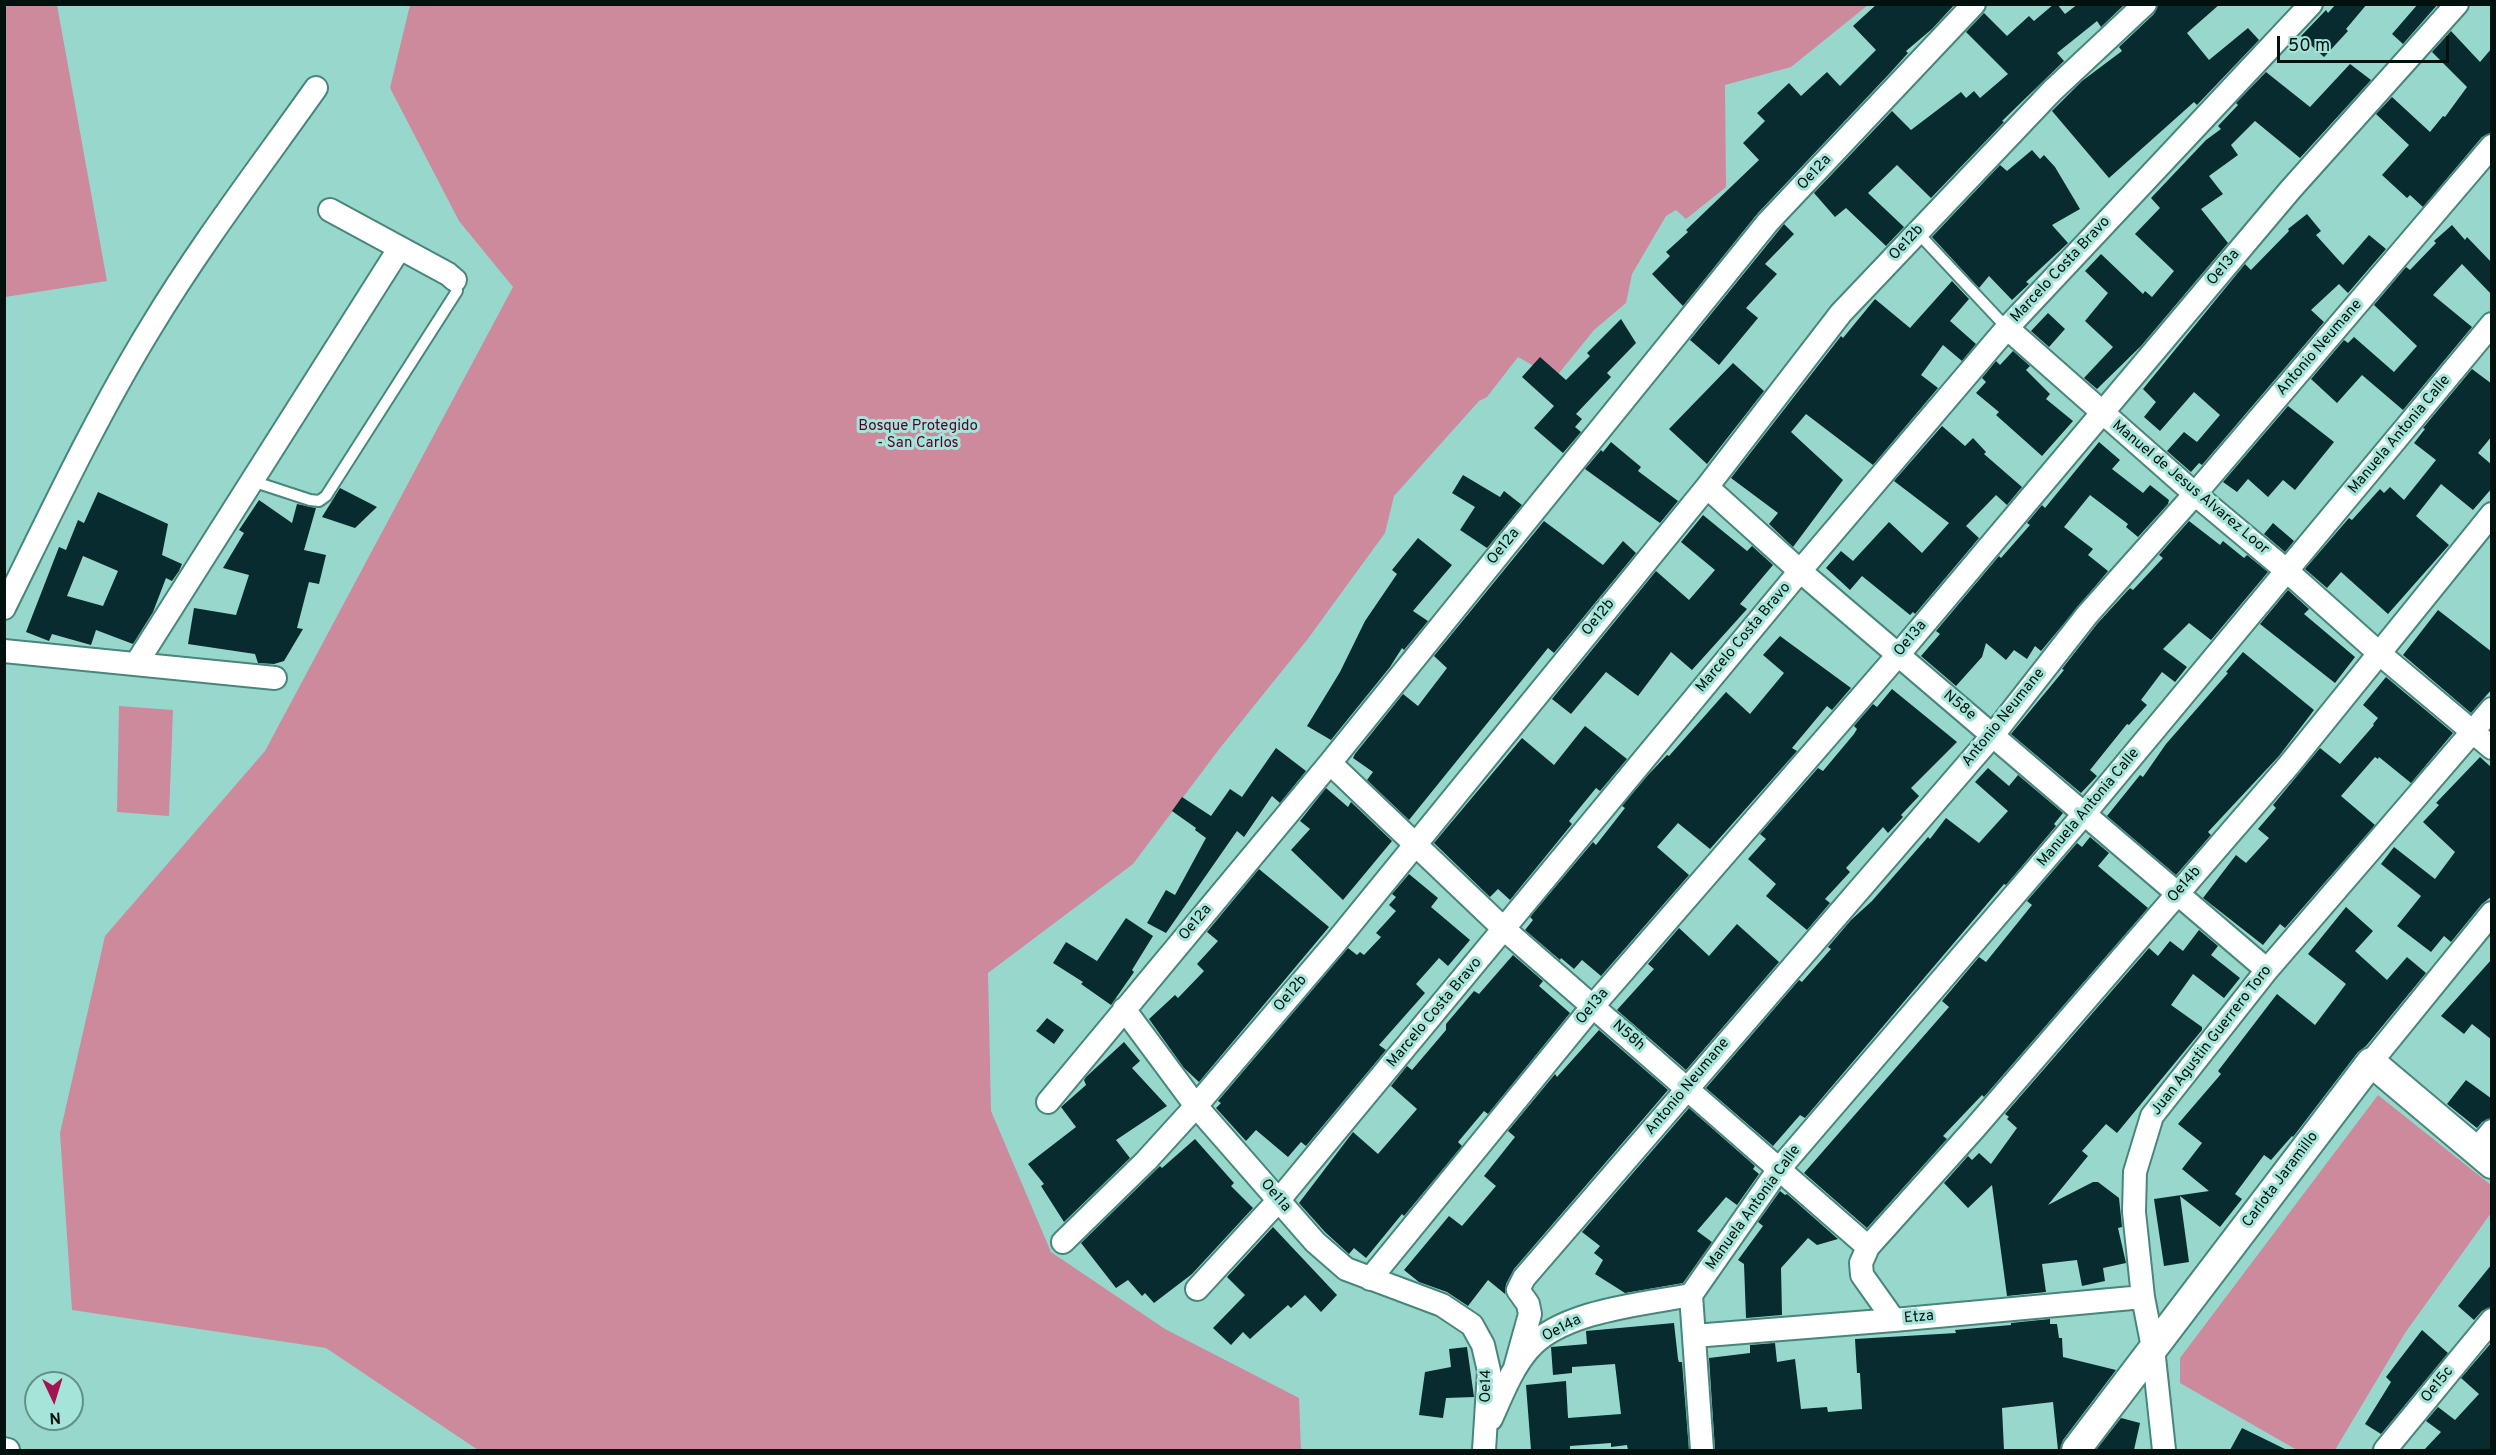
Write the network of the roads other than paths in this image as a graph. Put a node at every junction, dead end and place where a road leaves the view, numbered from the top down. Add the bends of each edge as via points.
1 (1974, 4) edge
2 (2145, 4) edge
3 (2311, 4) edge
4 (2457, 4) edge
5 (316, 88) dead end
6 (2492, 146) edge
7 (330, 210) dead end
8 (1917, 232) junction
9 (399, 249) junction
10 (455, 280) joint
11 (2492, 324) edge
12 (2007, 328) junction
13 (2101, 412) junction
14 (252, 481) junction
15 (1707, 487) junction
16 (2195, 494) junction
17 (2492, 514) edge
18 (1800, 571) junction
19 (2287, 571) junction
20 (4, 608) edge
21 (4, 651) edge
22 (2380, 654) junction
23 (1898, 655) junction
24 (136, 664) junction
25 (275, 678) dead end
26 (2492, 710) edge
27 (2473, 733) junction
28 (1993, 735) junction
29 (2492, 748) edge
30 (1330, 763) junction
31 (2085, 813) junction
32 (1415, 843) junction
33 (2177, 894) junction
34 (2492, 913) edge
35 (1504, 929) junction
36 (2267, 970) junction
37 (1593, 1006) junction
38 (1124, 1009) junction
39 (2372, 1062) junction
40 (1686, 1088) junction
41 (1048, 1102) dead end
42 (1196, 1106) junction
43 (2486, 1148) edge
44 (1779, 1169) junction
45 (1278, 1201) junction
46 (1063, 1242) dead end
47 (1868, 1247) junction
48 (1370, 1279) junction
49 (1197, 1289) dead end
50 (1691, 1295) junction
51 (2143, 1297) junction
52 (1894, 1320) junction
53 (2492, 1320) edge
54 (1472, 1325) joint
55 (1694, 1336) junction
56 (2153, 1348) junction
57 (1515, 1368) junction
58 (1484, 1441) edge
59 (1702, 1450) edge
60 (2076, 1450) edge
61 (2164, 1450) edge
62 (2385, 1450) edge

1 - 30 street, Oe12a via 1768,222
2 - 8 street, Oe12b via 2052,91
3 - 12 street, Marcelo Costa Bravo
4 - 13 street, Oe13a via 2291,189
5 - 20 street via 152,325 102,411
6 - 16 street, Antonio Neumane
7 - 9 street
8 - 12 lane, Manuel de Jesus Alvarez Loor
8 - 15 street, Oe12b via 1841,313
9 - 10 street
9 - 14 street
10 - 14 lane via 457,291 326,496 319,501 310,500
11 - 19 street, Manuela Antonia Calle
12 - 13 street, Manuel de Jesus Alvarez Loor
12 - 18 street, Marcelo Costa Bravo
13 - 16 street, Manuel de Jesus Alvarez Loor
13 - 23 street, Oe13a
14 - 24 street
15 - 18 street, N58e
15 - 32 street, Oe12b
16 - 19 street, Manuel de Jesus Alvarez Loor
16 - 28 street, Antonio Neumane via 2087,615
17 - 22 street, Oe14b
18 - 23 street, N58e
18 - 35 street, Marcelo Costa Bravo
19 - 22 street, Manuel de Jesus Alvarez Loor
19 - 31 street, Manuela Antonia Calle
21 - 24 street
22 - 27 street, Manuel de Jesus Alvarez Loor
22 - 33 street, Oe14b
23 - 28 street, N58e
23 - 37 street, Oe13a
24 - 25 street
26 - 27 street, Juan Agustin Guerrero Toro
27 - 29 street, Manuel de Jesus Alvarez Loor
27 - 36 street, Juan Agustin Guerrero Toro
28 - 31 street, N58e
28 - 40 street, Antonio Neumane
30 - 32 street, N58h
30 - 38 street, Oe12a
31 - 33 street, N58e
31 - 44 street, Manuela Antonia Calle
32 - 35 street, N58h
32 - 42 street, Oe12b
33 - 36 street, N58e
33 - 47 street, Oe14b
34 - 39 street, Carlota Jaramillo
35 - 37 street, N58h
35 - 45 street, Marcelo Costa Bravo
36 - 51 street, Juan Agustin Guerrero Toro via 2152,1116 2135,1172 2134,1212
37 - 40 street, N58h
37 - 48 street, Oe13a
38 - 41 street, Oe12a
38 - 42 street, Oe11a
39 - 43 street
39 - 56 street, Carlota Jaramillo
40 - 44 street, N58h
40 - 57 street, Antonio Neumane via 1524,1278 1518,1290 1530,1314
42 - 45 street, Oe11a
42 - 46 street, Oe12b
44 - 47 street, N58h
44 - 50 street, Manuela Antonia Calle
45 - 48 street, Oe11a via 1346,1269
45 - 49 street, Marcelo Costa Bravo
47 - 52 street via 1861,1263 1862,1275
48 - 54 street, Oe11a via 1442,1305
50 - 55 street
50 - 57 street, Oe14a via 1577,1318 1547,1333
51 - 52 street, Etza
51 - 56 street, Juan Agustin Guerrero Toro
52 - 55 street, Etza
53 - 62 street, Oe15c
54 - 58 street, Oe14 via 1483,1345 1489,1371
55 - 59 street
56 - 60 street, Carlota Jaramillo
56 - 61 street, Juan Agustin Guerrero Toro
57 - 58 street, Oe14a

